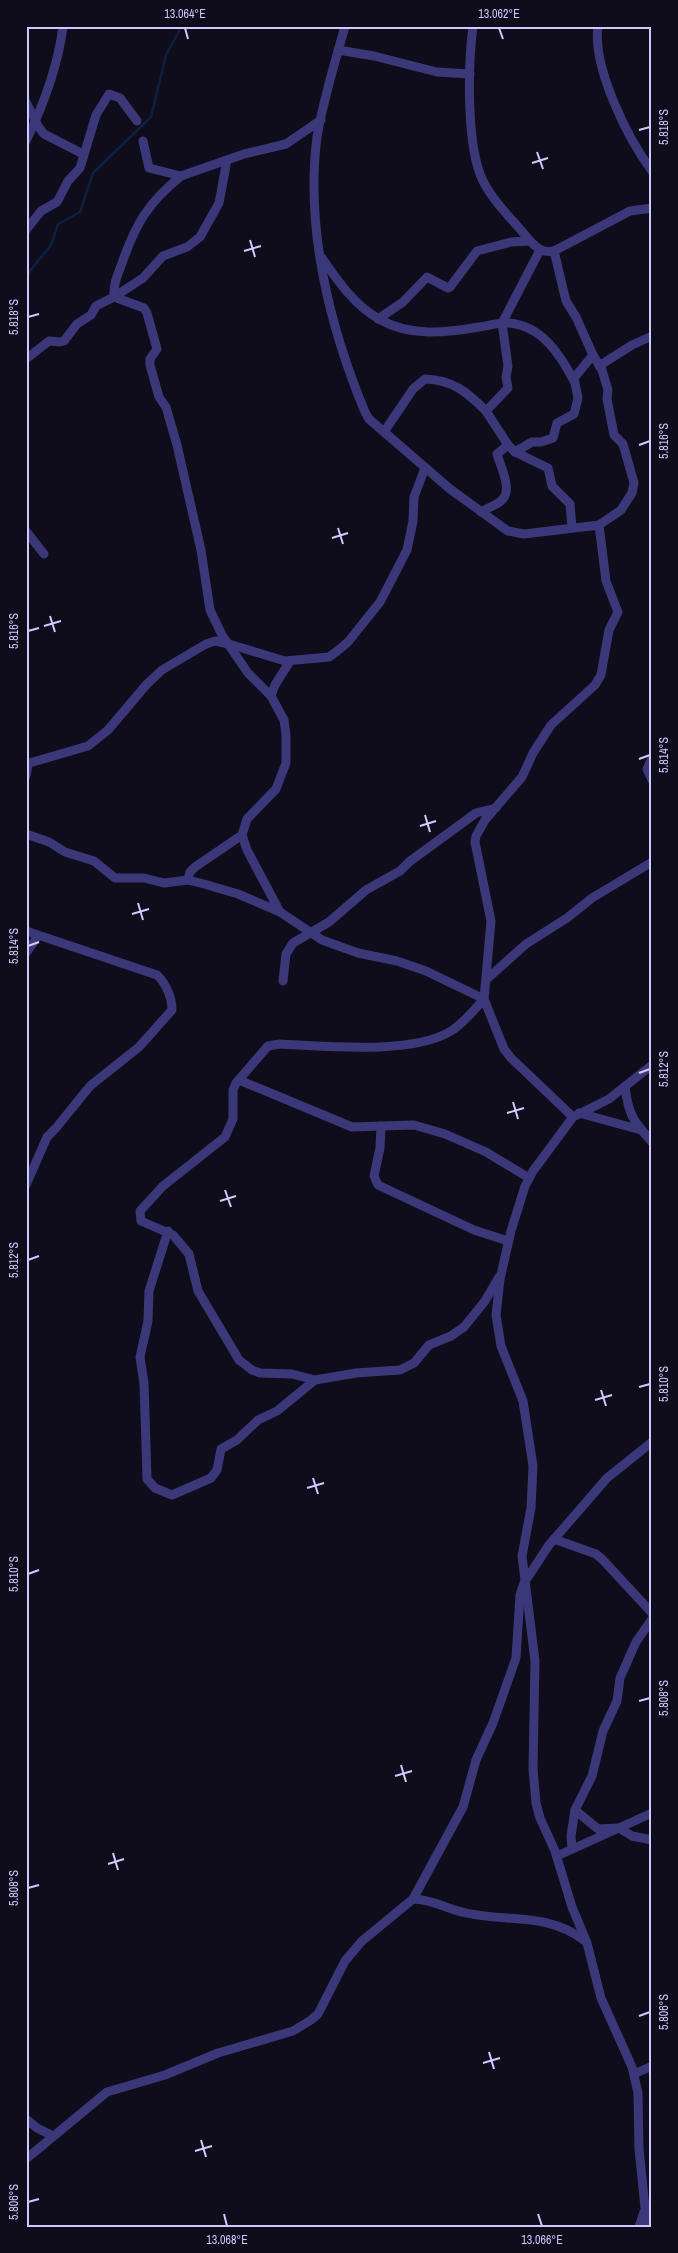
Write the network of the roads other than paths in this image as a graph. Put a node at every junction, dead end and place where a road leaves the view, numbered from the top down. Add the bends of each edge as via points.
1 (63, 26) edge
2 (345, 26) edge
3 (473, 26) edge
4 (598, 26) edge
5 (338, 50) junction
6 (470, 74) junction
7 (26, 102) edge
8 (321, 120) junction
9 (137, 121) dead end
10 (36, 122) junction
11 (26, 141) edge
12 (143, 141) dead end
13 (83, 154) junction
14 (227, 160) junction
15 (652, 171) edge
16 (181, 176) junction
17 (652, 208) edge
18 (26, 230) edge
19 (530, 241) junction
20 (540, 250) junction
21 (554, 251) junction
22 (320, 256) junction
23 (114, 297) junction
24 (378, 319) junction
25 (502, 323) junction
26 (652, 336) edge
27 (593, 355) junction
28 (26, 359) edge
29 (599, 366) junction
30 (574, 381) junction
31 (486, 411) junction
32 (384, 432) junction
33 (508, 444) junction
34 (515, 452) junction
35 (425, 468) junction
36 (480, 512) junction
37 (599, 526) junction
38 (572, 528) junction
39 (26, 532) edge
40 (44, 554) dead end
41 (229, 644) junction
42 (290, 661) junction
43 (272, 696) junction
44 (652, 758) edge
45 (27, 764) edge
46 (26, 776) edge
47 (652, 780) edge
48 (496, 808) junction
49 (26, 834) edge
50 (242, 835) junction
51 (652, 862) edge
52 (188, 880) junction
53 (280, 912) junction
54 (26, 931) edge
55 (310, 932) junction
56 (38, 936) junction
57 (26, 953) edge
58 (487, 978) junction
59 (283, 981) dead end
60 (484, 999) junction
61 (652, 1065) edge
62 (239, 1080) junction
63 (625, 1086) junction
64 (576, 1115) junction
65 (381, 1126) junction
66 (641, 1130) junction
67 (652, 1142) edge
68 (529, 1178) junction
69 (26, 1185) edge
70 (168, 1231) junction
71 (508, 1241) junction
72 (501, 1274) junction
73 (315, 1380) junction
74 (652, 1442) edge
75 (554, 1539) junction
76 (524, 1583) junction
77 (652, 1613) edge
78 (652, 1619) edge
79 (575, 1810) junction
80 (652, 1813) edge
81 (619, 1828) junction
82 (652, 1840) edge
83 (572, 1848) junction
84 (557, 1856) junction
85 (413, 1899) junction
86 (587, 1943) junction
87 (652, 2066) edge
88 (634, 2074) junction
89 (26, 2119) edge
90 (53, 2136) junction
91 (26, 2159) edge
92 (652, 2170) edge
93 (642, 2173) junction
94 (645, 2210) junction
95 (639, 2227) edge
96 (647, 2227) edge

1 - 10 street via 55,71
2 - 5 street
3 - 6 street
4 - 15 street via 598,49 617,110 639,154
5 - 6 street via 437,72
5 - 8 street
6 - 19 street via 474,144 482,179
7 - 10 street
8 - 14 street via 286,144
8 - 22 street via 314,180
9 - 13 street via 120,98 108,94 96,115
10 - 11 street
10 - 13 street via 44,134
12 - 16 street via 149,168
13 - 18 street via 80,168 57,202 41,211
14 - 16 street
14 - 23 street via 219,203 200,238 163,256 144,278
16 - 23 street via 137,224 114,285
17 - 21 street via 630,211
19 - 20 street
19 - 24 street via 511,242 477,251 450,287 427,277 403,302
20 - 21 street
20 - 25 street
21 - 27 street via 566,301
22 - 24 street via 360,305
22 - 32 street via 328,302 353,383 365,412
23 - 28 street via 96,306 64,341 49,341
23 - 41 street via 144,308 147,313 156,349 150,365 179,454 201,550 210,610
24 - 25 street via 399,328 427,333
25 - 30 street via 528,328 547,340 562,358
25 - 31 street via 508,388
26 - 29 street
27 - 29 street
27 - 30 street
29 - 37 street via 608,390 614,435 623,444 634,483 632,493 621,510
30 - 34 street via 578,395 574,414 557,422 553,438 532,442
31 - 32 street via 463,389 443,381 425,379 413,389
31 - 33 street
32 - 35 street
33 - 34 street
33 - 36 street via 497,454 505,473 504,498
34 - 38 street via 548,468 552,486 570,504
35 - 36 street
35 - 42 street via 414,496 408,546 380,602 348,642 333,655
36 - 38 street via 515,534
37 - 38 street
37 - 48 street via 606,581 618,612 608,630 601,675 592,689 551,724 522,776
39 - 40 street
41 - 42 street
41 - 43 street via 248,673
41 - 45 street via 215,641 206,644 162,670 108,730 88,746
42 - 43 street via 275,684
43 - 50 street via 284,720 286,763 276,790 247,819
44 - 47 street via 647,769
45 - 46 street
48 - 55 street via 476,813 400,870 366,890 329,922
48 - 58 street via 485,820 475,842 490,922
49 - 52 street via 92,860 115,878 144,878 169,883
50 - 52 street via 195,867
50 - 53 street
51 - 58 street via 592,898 526,944
52 - 53 street via 238,894
53 - 55 street
54 - 56 street
55 - 59 street via 288,950
55 - 60 street via 322,940 358,953 426,970
56 - 57 street
56 - 69 street via 157,975 163,980 172,1010 139,1047 86,1090 43,1142
58 - 60 street
60 - 62 street via 451,1031 417,1042 356,1047 268,1046
60 - 64 street via 511,1058
61 - 63 street
62 - 65 street via 352,1127
62 - 70 street via 233,1090 233,1119 225,1137 162,1186 140,1211 141,1221
63 - 64 street via 609,1099
63 - 66 street via 630,1114
64 - 66 street
64 - 68 street
65 - 68 street via 414,1125 444,1134 486,1152
65 - 71 street via 374,1176 378,1186 474,1230
66 - 67 street
68 - 71 street
70 - 73 street via 188,1254 198,1291 239,1360 260,1373 292,1374
70 - 73 street via 149,1291 148,1321 140,1357 144,1383 147,1479 150,1484 175,1494 211,1478 217,1470 221,1449
71 - 72 street
72 - 73 street via 464,1328 429,1345 414,1363 400,1370
72 - 76 street via 496,1322 504,1356 523,1401 533,1466 523,1547
74 - 75 street via 607,1478
75 - 76 street
75 - 77 street via 596,1554
76 - 84 street via 535,1661 534,1788 540,1818
76 - 85 street via 520,1595 516,1658 506,1690 476,1760 463,1808
78 - 79 street via 636,1642 623,1670 617,1701 601,1736 592,1776
79 - 81 street via 598,1829
79 - 83 street
80 - 81 street
81 - 82 street via 632,1836
81 - 83 street
83 - 84 street
84 - 86 street
85 - 86 street via 430,1901 461,1912 561,1926
85 - 90 street via 352,1952 338,1971 318,2014 298,2029 111,2090
86 - 88 street via 601,1998
87 - 88 street
88 - 93 street
89 - 90 street
90 - 91 street
92 - 93 street
93 - 94 street
94 - 95 street
94 - 96 street

